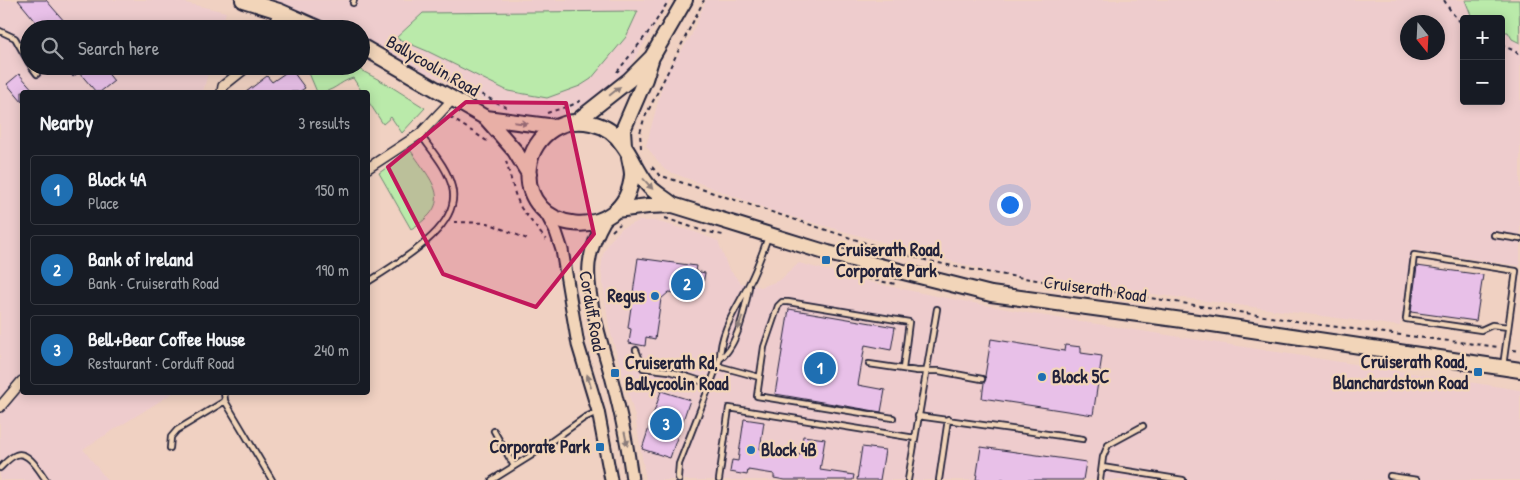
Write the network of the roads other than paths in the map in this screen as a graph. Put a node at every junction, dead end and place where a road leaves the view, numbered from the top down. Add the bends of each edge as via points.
1 (243, 0) edge
2 (686, 0) edge
3 (279, 11) junction
4 (276, 20) edge
5 (300, 20) edge
6 (0, 31) edge
7 (20, 47) edge
8 (370, 51) edge
9 (652, 57) junction
10 (237, 75) edge
11 (222, 90) edge
12 (448, 95) junction
13 (486, 118) junction
14 (577, 122) junction
15 (556, 127) junction
16 (420, 134) junction
17 (632, 152) junction
18 (370, 167) edge
19 (528, 174) junction
20 (673, 205) junction
21 (544, 210) junction
22 (611, 214) junction
23 (769, 235) junction
24 (1494, 235) dead end
25 (1520, 239) edge
26 (370, 281) edge
27 (750, 284) junction
28 (937, 309) dead end
29 (1508, 327) junction
30 (636, 350) dead end
31 (720, 359) junction
32 (869, 364) dead end
33 (718, 366) junction
34 (1503, 367) junction
35 (903, 369) junction
36 (926, 370) junction
37 (1520, 370) edge
38 (759, 377) junction
39 (982, 379) dead end
40 (20, 383) edge
41 (710, 384) junction
42 (224, 395) edge
43 (225, 401) junction
44 (0, 407) edge
45 (598, 411) junction
46 (918, 416) junction
47 (893, 418) dead end
48 (948, 419) junction
49 (1143, 426) dead end
50 (494, 431) dead end
51 (915, 438) junction
52 (1083, 439) dead end
53 (170, 448) dead end
54 (514, 466) junction
55 (1102, 467) junction
56 (0, 468) edge
57 (1390, 476) dead end
58 (270, 479) edge
59 (46, 480) edge
60 (492, 480) edge
61 (611, 480) edge
62 (632, 480) edge
63 (680, 480) edge
64 (719, 480) edge
65 (908, 480) edge
66 (939, 480) edge
67 (1100, 480) edge
68 (1184, 480) edge
69 (1417, 480) edge

1 - 3 main road
2 - 9 main road
3 - 4 street
3 - 5 main road
6 - 7 lane via 15,38
8 - 12 main road, Ballycoolin Road
14 -> 9 main road
9 - 17 main road via 623,130
10 - 11 street
12 - 13 main road, Ballycoolin Road
12 - 16 street via 441,112
13 -> 15 main road, Ballycoolin Road
13 - 19 main road, Ballycoolin Road via 515,151
14 - 15 main road
14 - 17 main road via 598,124
15 - 19 main road via 536,147
16 - 18 street
16 - 26 lane via 452,187 454,201 450,214 436,232 409,255
17 -> 20 main road, Cruiserath Road via 648,185
17 - 22 main road via 630,188
19 - 21 main road via 535,199
20 - 22 main road, Cruiserath Road via 648,206
20 - 23 main road, Cruiserath Road
21 - 22 main road via 559,220 577,225 594,223
45 -> 21 street, Corduff Road via 578,345 562,250
22 -> 62 street, Corduff Road via 591,249 590,283 598,331 622,420
23 - 27 lane
23 - 34 main road, Cruiserath Road via 991,294
24 - 25 lane
27 - 31 lane via 731,315 720,348
27 -> 31 lane via 736,334
28 - 36 lane
29 - 29 lane via 1516,271 1414,255 1406,319 1481,330 1492,325
29 - 34 lane
30 - 41 lane via 642,368 669,371
31 - 33 lane
32 - 35 lane
33 - 38 lane
33 - 41 lane
34 - 37 main road, Cruiserath Road
35 - 36 lane
35 - 38 lane via 909,322 782,302 764,347
36 - 39 lane
36 - 46 lane
38 - 47 lane via 757,396
40 - 44 street
41 - 63 lane via 679,464
42 - 43 lane
43 - 53 lane via 177,430 171,437
43 - 58 lane
45 - 54 lane
45 - 61 street, Corduff Road
46 - 48 lane
46 - 51 lane
48 - 52 lane
48 - 66 lane
49 - 55 lane via 1108,444
50 - 54 lane
51 - 64 lane via 729,408
51 - 65 lane
54 - 60 lane
55 - 67 lane
55 - 68 lane
56 - 59 lane via 18,454 23,454
57 - 69 lane

